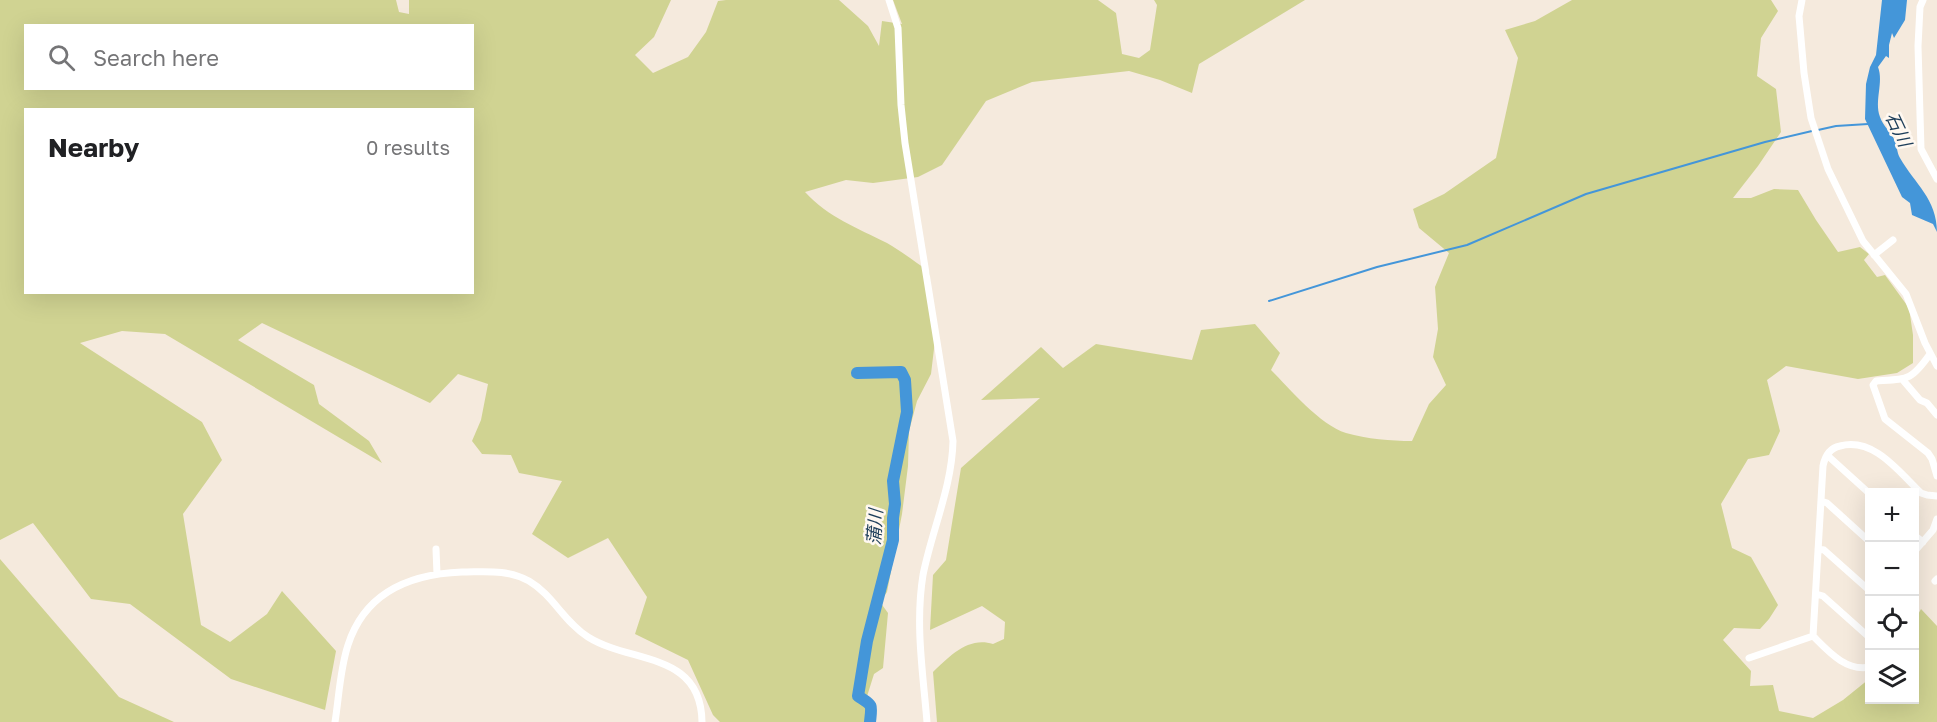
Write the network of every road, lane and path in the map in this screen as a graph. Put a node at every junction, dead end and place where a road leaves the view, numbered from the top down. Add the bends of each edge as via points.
1 (889, 0) edge
2 (1802, 0) edge
3 (1923, 0) edge
4 (1937, 179) edge
5 (1893, 240) dead end
6 (1875, 255) junction
7 (1930, 354) junction
8 (1937, 366) edge
9 (1902, 379) junction
10 (1937, 415) edge
11 (1827, 455) junction
12 (1937, 476) edge
13 (1865, 490) edge
14 (1937, 496) edge
15 (1821, 501) junction
16 (1937, 519) edge
17 (1865, 538) edge
18 (1919, 539) edge
19 (1923, 542) junction
20 (1919, 546) edge
21 (436, 549) dead end
22 (1818, 549) junction
23 (437, 574) junction
24 (1865, 587) edge
25 (1816, 594) junction
26 (1865, 634) edge
27 (1813, 636) junction
28 (1749, 658) dead end
29 (1865, 668) edge
30 (335, 722) edge
31 (702, 722) edge
32 (927, 722) edge

1 - 32 street via 898,28 905,143 953,441 949,479 927,561 920,607
2 - 6 street via 1799,16 1811,118 1828,169 1863,241
3 - 4 street via 1918,45 1921,149
5 - 6 street
6 - 7 street via 1906,294
7 - 8 street
7 - 9 street via 1914,374
9 - 10 street
9 - 12 street via 1874,382 1877,399 1886,419 1928,453
11 - 13 street
11 - 14 street via 1834,447 1862,444 1874,450 1921,493
11 - 15 street
15 - 17 street
15 - 22 street
16 - 19 street
18 - 19 street
19 - 20 street
21 - 23 street
22 - 24 street via 1824,550
22 - 25 street
23 - 30 street via 400,584 363,616 347,648
23 - 31 street via 496,571 528,580 591,639 664,663 682,675 699,700
25 - 26 street
25 - 27 street
27 - 28 street
27 - 29 street via 1845,664

